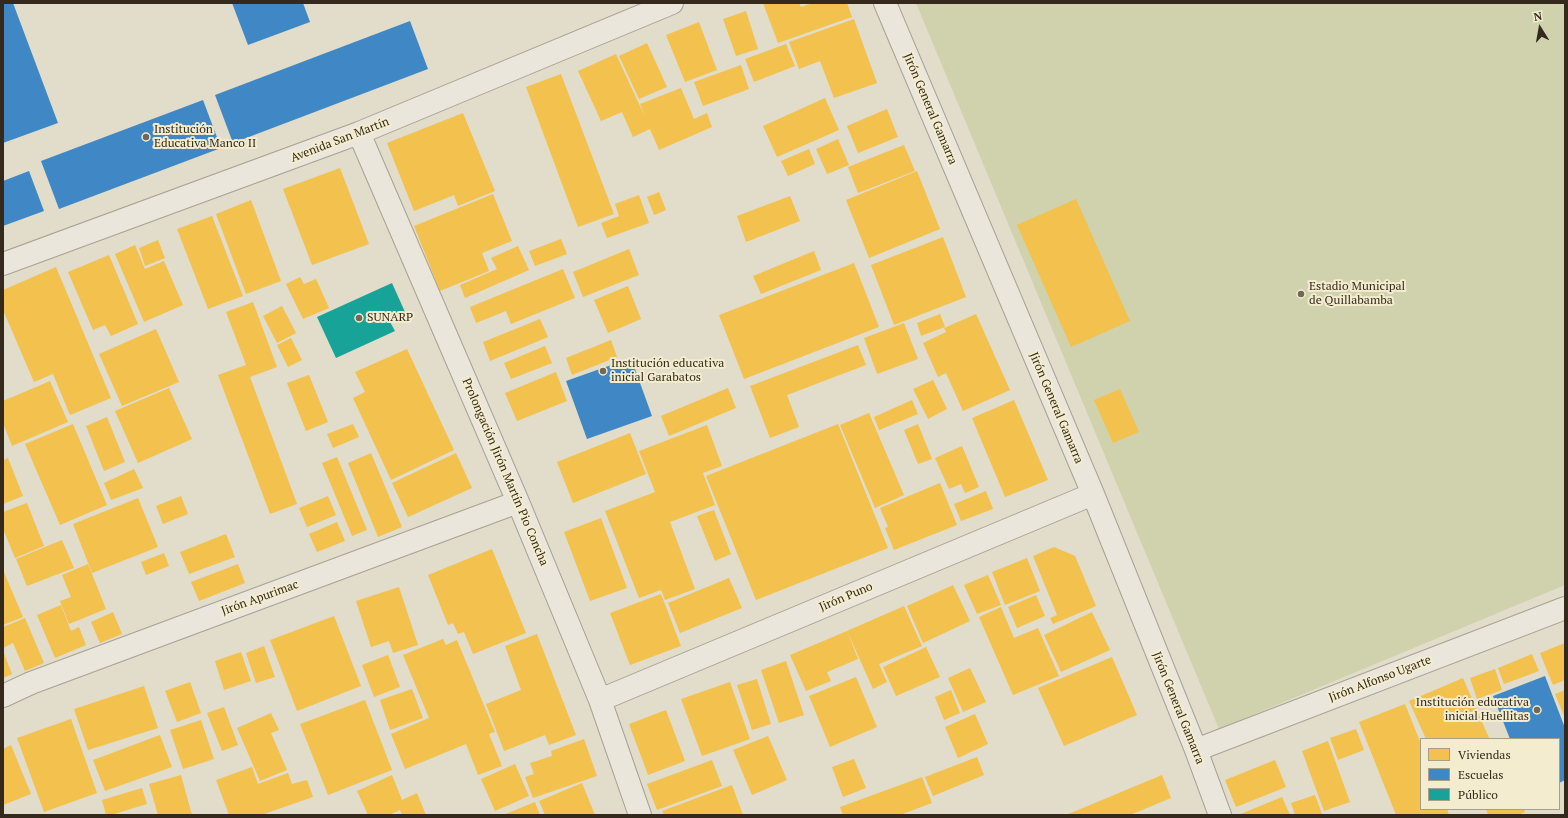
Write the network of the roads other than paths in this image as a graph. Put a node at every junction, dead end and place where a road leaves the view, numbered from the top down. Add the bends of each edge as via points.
1 (672, 3) edge
2 (885, 3) edge
3 (359, 133) junction
4 (3, 264) edge
5 (1093, 494) junction
6 (518, 502) junction
7 (1565, 608) edge
8 (3, 696) edge
9 (600, 700) junction
10 (1196, 750) junction
11 (640, 815) edge
12 (1220, 815) edge

1 - 3 street, Avenida San Martín
2 - 5 street, Jirón General Gamarra
3 - 4 street, Avenida San Martín
3 - 6 street, Prolongación Jirón Martín Pio Concha
5 - 9 street, Jirón Puno
5 - 10 street, Jirón General Gamarra
6 - 8 street, Jirón Apurimac via 31,683
6 - 9 street, Prolongación Jirón Martín Pio Concha
7 - 10 street, Jirón Alfonso Ugarte
9 - 11 street, Prolongación Jirón Martín Pio Concha
10 - 12 street, Jirón General Gamarra

